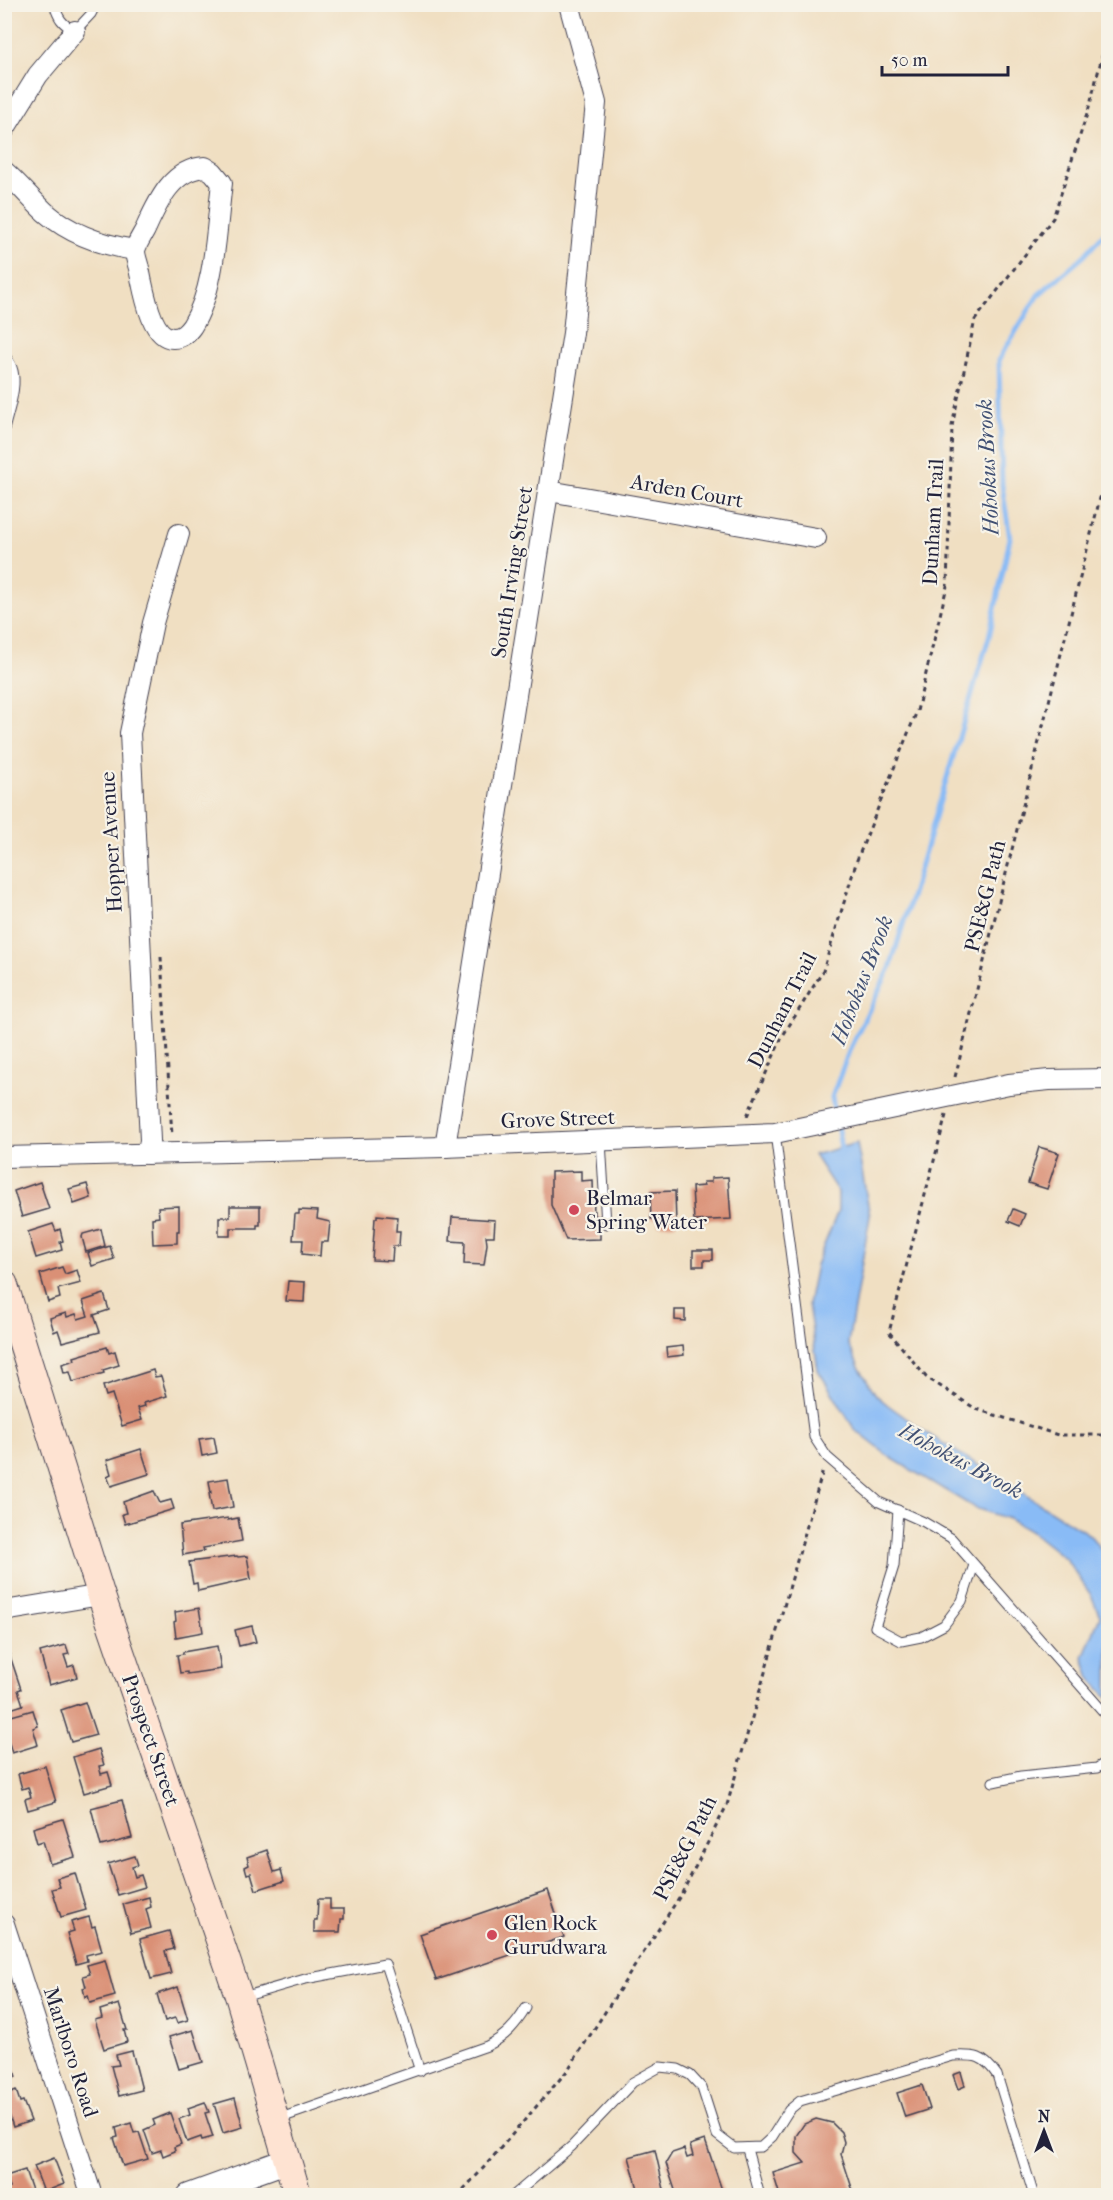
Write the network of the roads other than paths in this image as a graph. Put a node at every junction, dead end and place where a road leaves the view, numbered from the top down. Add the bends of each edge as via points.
1 (54, 4) edge
2 (96, 4) edge
3 (569, 4) edge
4 (75, 31) junction
5 (4, 130) edge
6 (4, 171) edge
7 (135, 250) junction
8 (4, 356) edge
9 (4, 430) edge
10 (549, 491) junction
11 (179, 534) dead end
12 (816, 538) dead end
13 (1108, 1079) edge
14 (775, 1133) junction
15 (602, 1141) junction
16 (445, 1147) junction
17 (148, 1154) junction
18 (4, 1157) edge
19 (606, 1224) dead end
20 (4, 1284) edge
21 (897, 1510) junction
22 (974, 1565) junction
23 (101, 1595) junction
24 (4, 1611) edge
25 (1108, 1717) edge
26 (1108, 1761) edge
27 (993, 1782) dead end
28 (4, 1924) edge
29 (239, 1997) junction
30 (526, 2008) dead end
31 (420, 2071) junction
32 (275, 2121) junction
33 (747, 2149) junction
34 (286, 2161) junction
35 (92, 2196) edge
36 (189, 2196) edge
37 (298, 2196) edge
38 (513, 2196) edge
39 (760, 2196) edge
40 (1034, 2196) edge

1 - 4 lane via 64,26
2 - 4 lane
3 - 10 street, South Irving Street via 596,104 573,333
4 - 5 street via 38,75
6 - 7 street via 66,227 114,247
7 - 7 street via 169,186 194,168 205,167 213,172 222,183 209,280 202,305 185,334 167,337 155,325
8 - 9 lane via 13,365 15,375
10 - 12 street, Arden Court
10 - 16 street, South Irving Street
11 - 17 street, Hopper Avenue via 153,622 130,733
13 - 14 street, Grove Street via 1049,1080 951,1094
14 - 15 street, Grove Street
14 - 21 lane via 814,1437 827,1457 879,1502
15 - 16 street, Grove Street
15 - 19 lane
16 - 17 street, Grove Street
17 - 18 street, Grove Street
20 - 23 main road, Prospect Street
21 - 22 lane via 951,1538
21 - 22 lane via 894,1566 875,1627 901,1641 921,1637 944,1625 962,1601
22 - 25 lane
23 - 24 street
23 - 29 main road, Prospect Street
26 - 27 lane via 1097,1767
28 - 35 street, Marlboro Road
29 - 31 lane via 305,1979 385,1964
29 - 32 main road, Prospect Street
30 - 31 lane via 500,2039
31 - 32 lane
32 - 34 main road, Prospect Street
33 - 38 lane via 734,2148 717,2135 702,2088 690,2075 660,2067 633,2082 572,2146
33 - 39 lane
33 - 40 lane via 761,2147 800,2101 953,2056 971,2055 981,2057 997,2075
34 - 36 street
34 - 37 main road, Prospect Street

